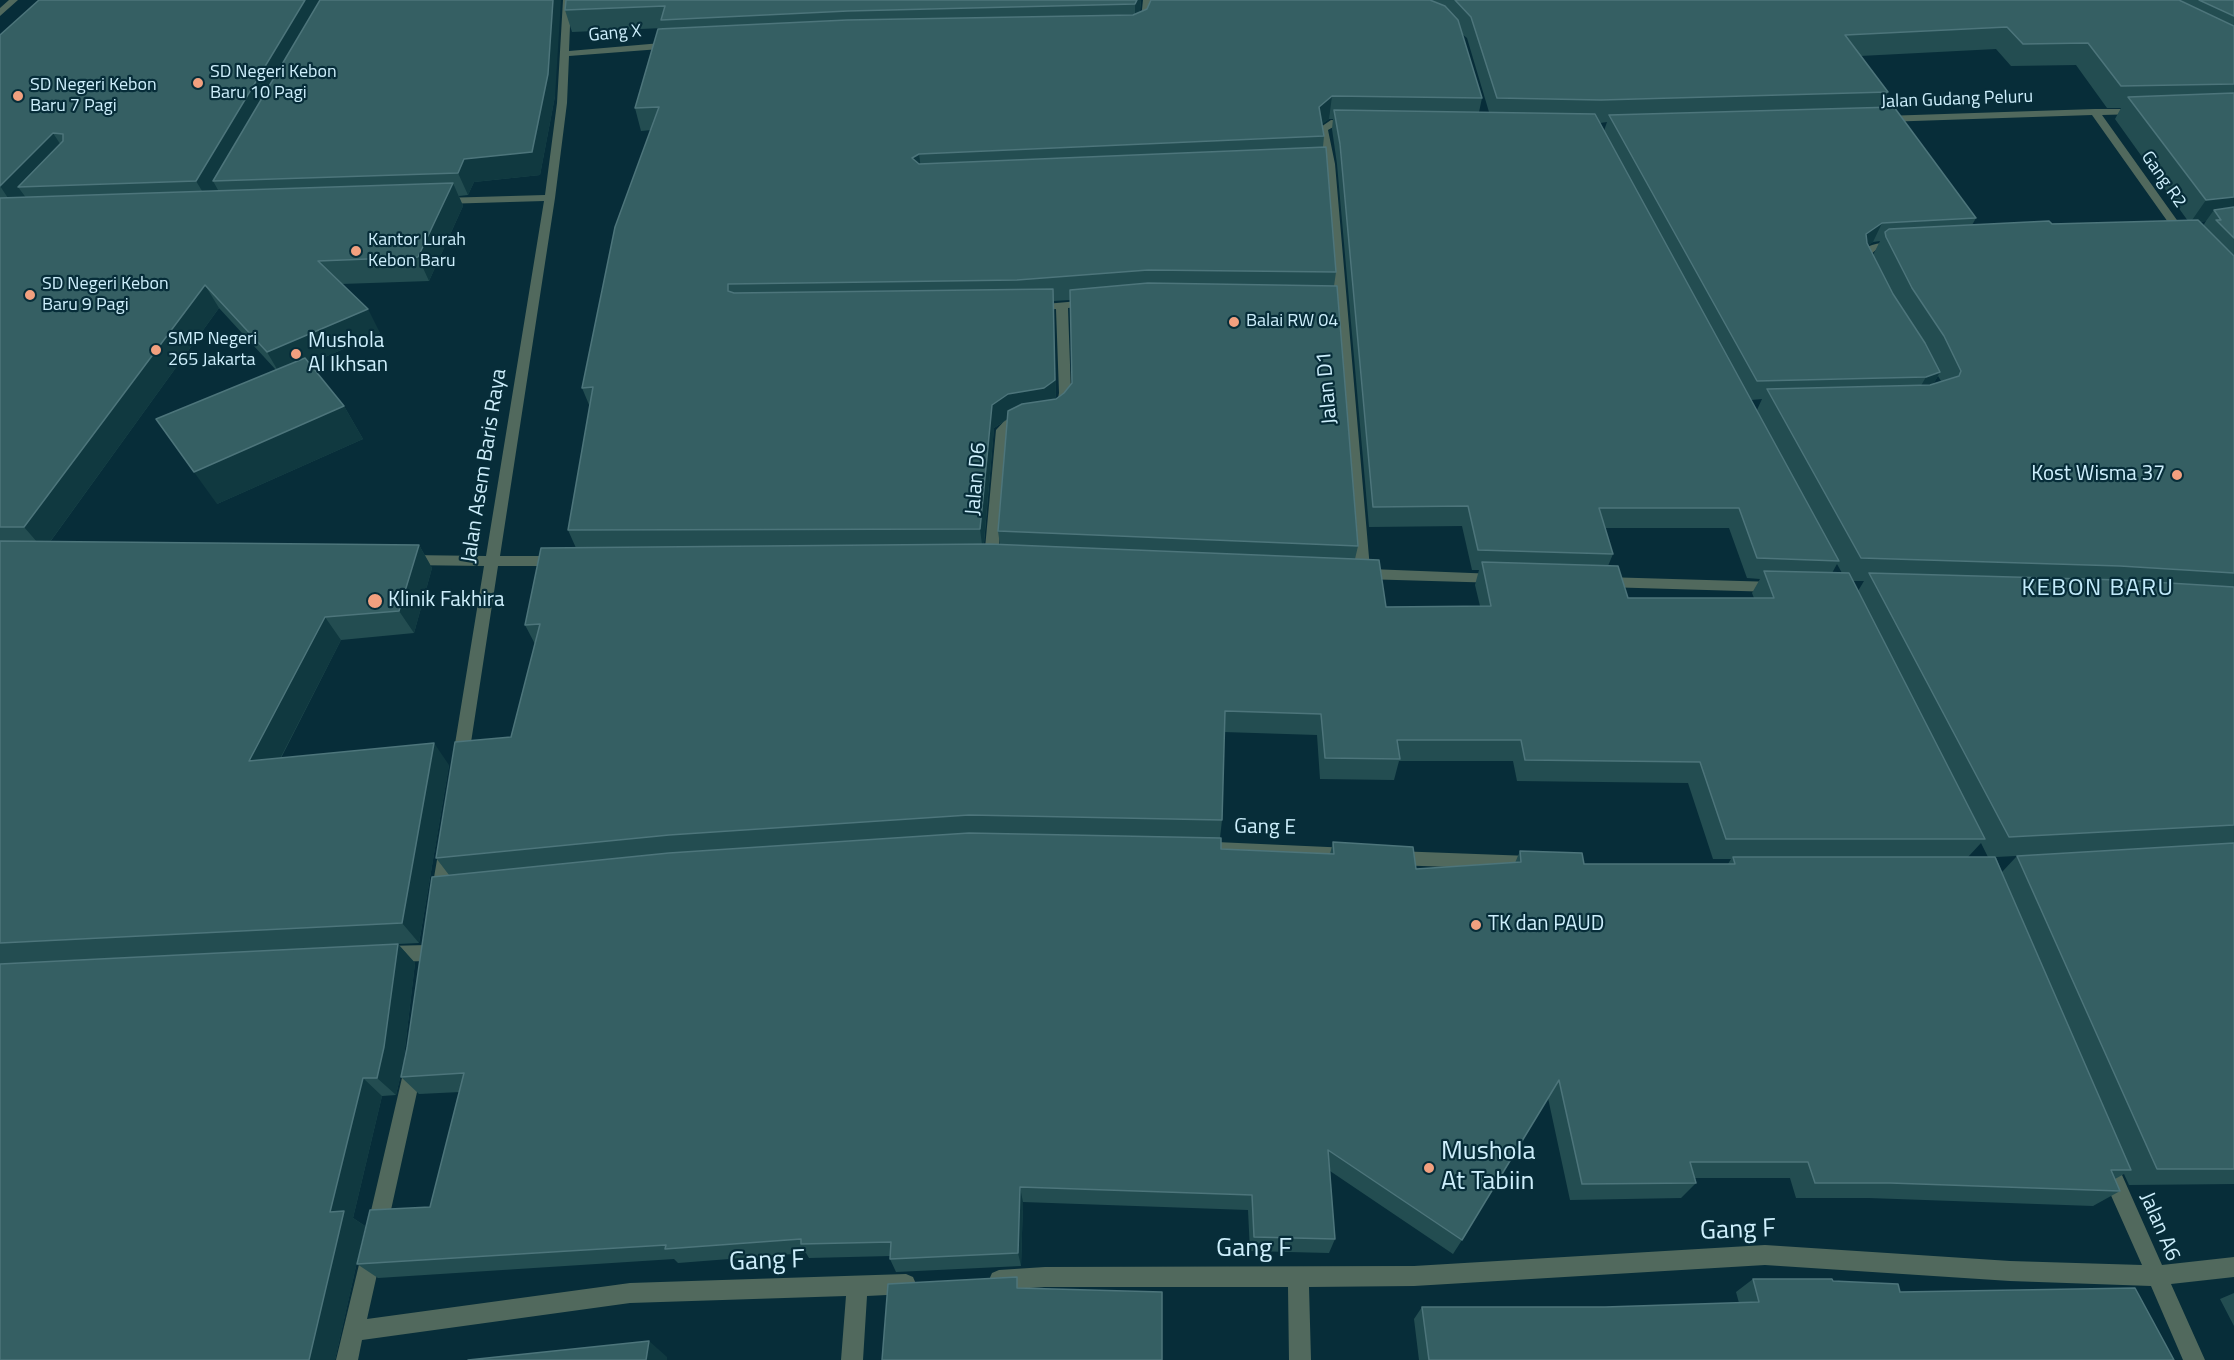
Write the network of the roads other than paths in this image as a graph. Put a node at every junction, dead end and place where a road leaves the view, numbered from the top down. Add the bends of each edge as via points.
1 (14, 0) edge
2 (567, 0) edge
3 (1147, 0) edge
4 (0, 13) edge
5 (1133, 31) edge
6 (682, 44) edge
7 (565, 54) junction
8 (2153, 111) edge
9 (2095, 112) junction
10 (1870, 119) edge
11 (1367, 124) edge
12 (550, 198) junction
13 (430, 202) edge
14 (1908, 245) edge
15 (2193, 245) edge
16 (1876, 282) edge
17 (1105, 302) edge
18 (1062, 305) junction
19 (1018, 309) edge
20 (991, 559) edge
21 (391, 560) edge
22 (490, 561) junction
23 (574, 561) edge
24 (1507, 579) edge
25 (1590, 582) edge
26 (1794, 588) edge
27 (458, 771) edge
28 (449, 830) edge
29 (1205, 849) edge
30 (1544, 864) edge
31 (436, 910) edge
32 (429, 953) edge
33 (365, 955) edge
34 (416, 1053) edge
35 (2103, 1155) edge
36 (2234, 1268) edge
37 (2155, 1276) junction
38 (1298, 1277) junction
39 (974, 1281) edge
40 (927, 1284) edge
41 (857, 1286) junction
42 (354, 1331) junction
43 (347, 1360) edge
44 (852, 1360) edge
45 (1300, 1360) edge
46 (2194, 1360) edge

1 - 4 street
2 - 7 street, Jalan Asem Baris Raya
3 - 5 street via 1145,19 1140,30
6 - 7 street, Gang X
7 - 12 street, Jalan Asem Baris Raya
8 - 9 street, Jalan Gudang Peluru
9 - 10 street, Jalan Gudang Peluru
9 - 15 street, Gang R2 via 2178,230
11 - 24 street, Jalan D1 via 1331,123 1324,127 1357,574
12 - 13 street
12 - 22 street, Jalan Asem Baris Raya
14 - 16 street via 1873,247 1865,253
17 - 18 street
18 - 19 street
18 - 20 street, Jalan D6 via 1062,410 1011,422 1002,430
21 - 22 street
22 - 23 street
22 - 27 street, Jalan Asem Baris Raya
25 - 26 street
28 - 31 street via 446,887
29 - 30 street, Gang E
32 - 33 street
34 - 42 street
35 - 37 street, Jalan A6
36 - 37 street, Gang F
37 - 38 street, Gang F via 1765,1255 1414,1276
37 - 46 street, Jalan A6
38 - 39 street, Gang F via 1045,1277
38 - 45 street
40 - 41 street, Gang F
41 - 42 street, Gang F via 630,1293
41 - 44 street
42 - 43 street

